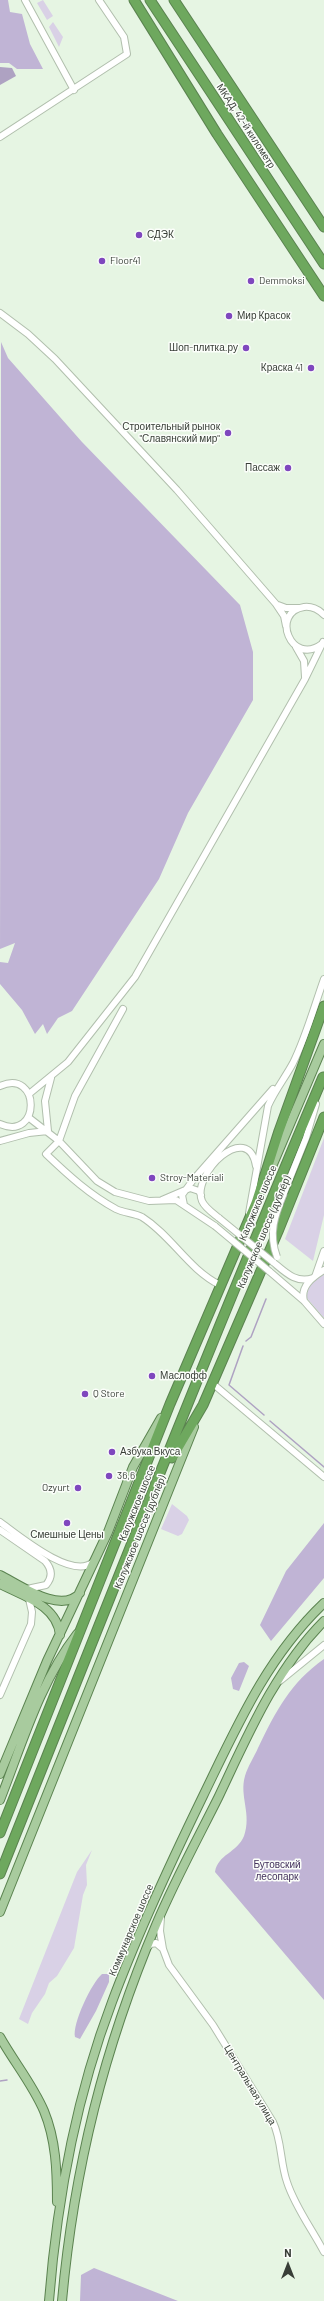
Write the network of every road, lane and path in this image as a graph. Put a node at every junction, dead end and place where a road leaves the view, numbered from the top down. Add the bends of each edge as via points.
1 (24, 0) edge
2 (99, 0) edge
3 (134, 0) edge
4 (150, 0) edge
5 (174, 0) edge
6 (74, 90) junction
7 (0, 137) edge
8 (324, 227) edge
9 (324, 264) edge
10 (324, 296) edge
11 (0, 313) edge
12 (276, 604) junction
13 (302, 608) junction
14 (324, 615) edge
15 (286, 626) junction
16 (324, 642) edge
17 (294, 644) junction
18 (305, 679) junction
19 (324, 979) edge
20 (324, 1006) edge
21 (123, 1009) dead end
22 (324, 1044) edge
23 (324, 1076) edge
24 (52, 1077) junction
25 (282, 1079) junction
26 (0, 1086) edge
27 (29, 1094) junction
28 (28, 1117) junction
29 (324, 1117) edge
30 (0, 1124) edge
31 (237, 1130) junction
32 (48, 1132) junction
33 (0, 1141) edge
34 (59, 1141) junction
35 (241, 1148) junction
36 (257, 1170) junction
37 (186, 1189) junction
38 (201, 1197) junction
39 (158, 1201) junction
40 (256, 1203) junction
41 (186, 1206) junction
42 (247, 1224) junction
43 (324, 1251) edge
44 (275, 1259) junction
45 (324, 1270) edge
46 (314, 1277) junction
47 (220, 1285) junction
48 (304, 1301) junction
49 (324, 1324) edge
50 (212, 1382) junction
51 (170, 1404) junction
52 (203, 1404) junction
53 (324, 1477) edge
54 (157, 1484) junction
55 (0, 1522) edge
56 (0, 1530) edge
57 (97, 1558) junction
58 (0, 1575) edge
59 (0, 1584) edge
60 (26, 1589) junction
61 (80, 1593) junction
62 (29, 1599) junction
63 (324, 1603) edge
64 (324, 1621) edge
65 (80, 1630) junction
66 (60, 1635) junction
67 (324, 1645) edge
68 (274, 1686) junction
69 (0, 1695) edge
70 (0, 1774) edge
71 (0, 1800) edge
72 (0, 1832) edge
73 (0, 1874) edge
74 (0, 1912) edge
75 (162, 1912) junction
76 (147, 1948) junction
77 (163, 1949) junction
78 (1, 2038) edge
79 (57, 2224) junction
80 (324, 2252) edge
81 (49, 2301) edge
82 (62, 2301) edge

1 - 6 street
2 - 6 street via 124,37 127,54
3 - 10 highway via 217,134
4 - 9 highway, МКАД, 42-й километр
5 - 8 highway, МКАД, 42-й километр
6 - 7 street
11 - 12 street via 55,359 177,490
12 - 13 street via 286,608
12 - 15 street via 284,616
13 - 14 street via 314,608
13 - 15 street via 291,614
15 - 17 street via 288,638
16 - 17 street via 309,650
16 - 18 street
17 - 18 street via 304,661
18 - 24 street via 135,977 79,1050
19 - 25 street via 298,1052
20 - 40 highway
21 - 34 street via 75,1096
22 - 40 main road, Калужское шоссе
23 - 44 street, bridge via 306,1138 272,1230
23 - 54 highway, Калужское шоссе via 224,1312
24 - 27 street
24 - 32 street via 45,1101
25 - 31 street
25 - 36 street via 268,1106
26 - 27 street via 16,1084
27 - 28 street via 32,1106
28 - 30 street via 15,1126
28 - 32 street
29 - 50 highway, Калужское шоссе (дублёр) via 279,1229
31 - 35 street via 234,1141 236,1146
31 - 37 street
32 - 33 street via 29,1133
32 - 34 street
34 - 39 street via 97,1181 115,1192 133,1198
34 - 47 street via 46,1154 64,1171 103,1202 122,1212 141,1217 166,1236 206,1278
35 - 36 street via 253,1156
35 - 38 street via 232,1148 223,1153 202,1182
36 - 42 street
37 - 38 street via 195,1188
37 - 39 street
37 - 41 street via 182,1198
38 - 41 street via 197,1206
38 - 44 street, bridge via 205,1206 219,1218
39 - 41 street via 176,1200
40 - 42 highway, Калужское шоссе
41 - 48 street, bridge via 215,1226
42 - 47 highway, Калужское шоссе
43 - 46 street
44 - 46 street via 296,1279
45 - 46 street
46 - 48 street via 305,1287
47 - 51 highway, Калужское шоссе
48 - 49 street
50 - 52 highway, Калужское шоссе (дублёр)
50 - 53 street
51 - 57 main road via 134,1467
51 - 65 highway, Калужское шоссе
52 - 54 highway
52 - 74 main road, Калужское шоссе (дублёр)
54 - 73 highway, Калужское шоссе
55 - 57 street via 37,1548 66,1564 86,1567
56 - 60 street via 45,1561 50,1568 51,1575 46,1585
57 - 61 main road
58 - 60 main road
59 - 62 main road
60 - 61 main road via 56,1602 71,1599
61 - 66 main road
62 - 66 main road via 51,1612 57,1621
62 - 69 street via 31,1624
63 - 79 main road, Коммунарское шоссе via 292,1636 258,1685 146,1918 111,2004 91,2066 73,2134
64 - 68 main road, Коммунарское шоссе via 298,1649
65 - 71 main road via 57,1662
65 - 72 highway, Калужское шоссе
66 - 70 main road
67 - 68 street
68 - 75 main road, Коммунарское шоссе
75 - 76 main road, Коммунарское шоссе
75 - 77 street, Центральная улица via 160,1931
76 - 77 street via 151,1944 156,1944
76 - 82 main road, Коммунарское шоссе via 103,2069 86,2134 68,2239
77 - 80 street, Центральная улица via 170,1965 213,2024 273,2122 280,2138 282,2163 292,2197
78 - 79 main road via 37,2098 49,2126 57,2176
79 - 81 main road, Коммунарское шоссе

